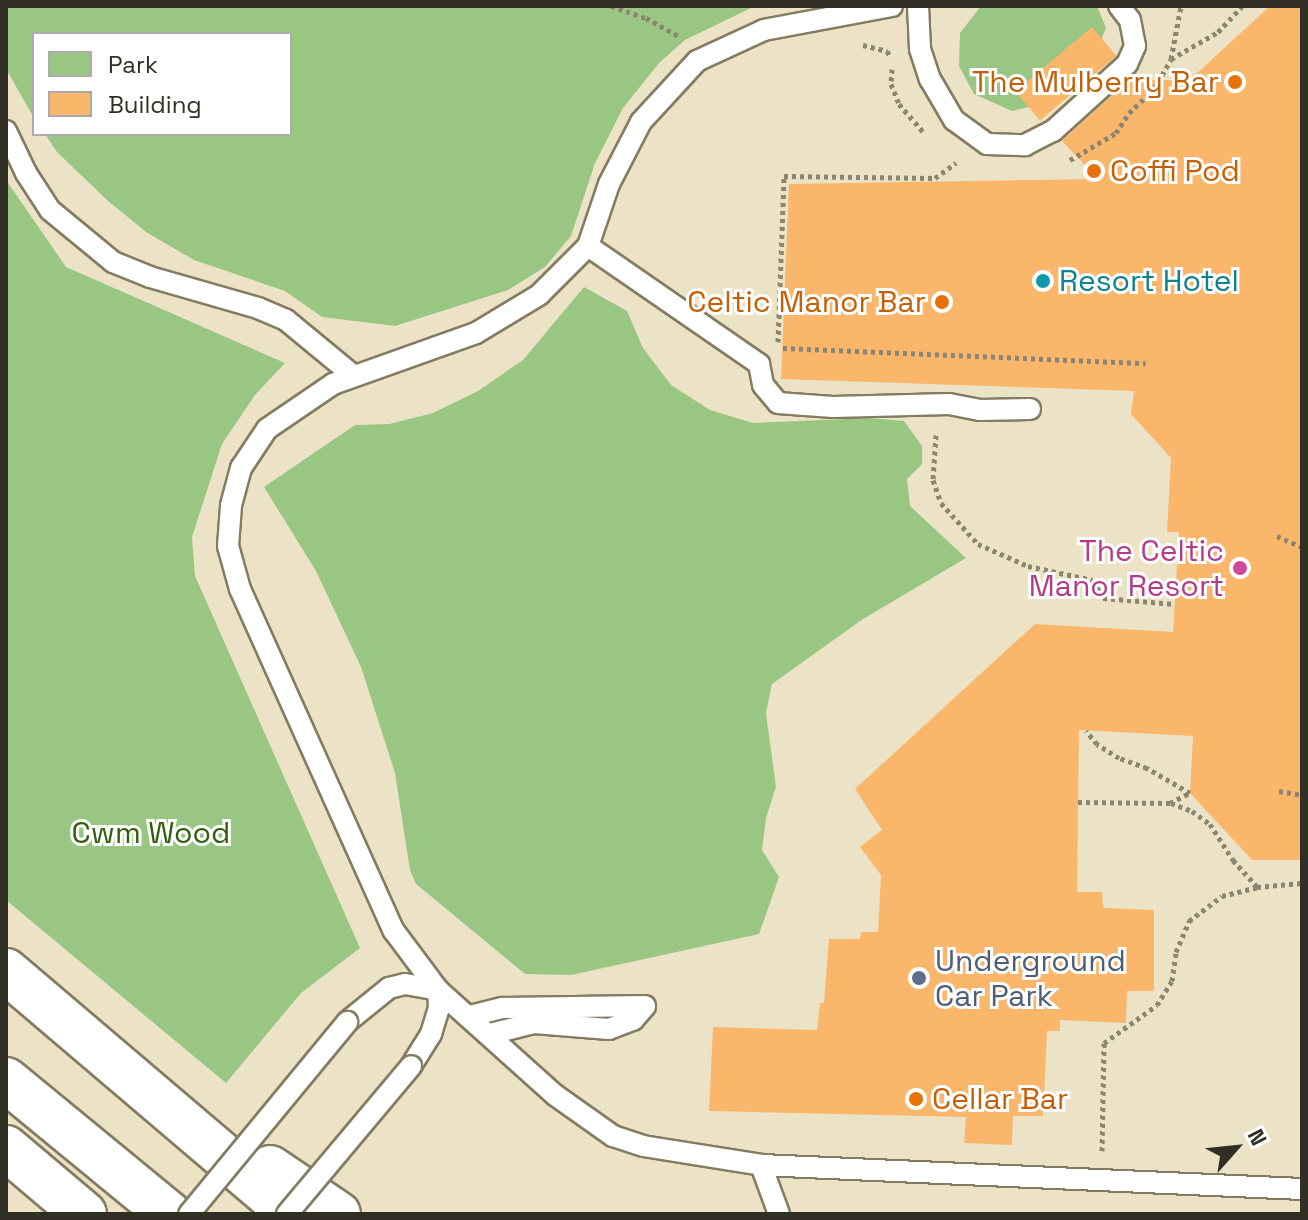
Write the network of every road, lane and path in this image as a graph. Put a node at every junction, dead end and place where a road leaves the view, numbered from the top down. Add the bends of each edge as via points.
1 (611, 6) edge
2 (892, 6) edge
3 (918, 6) edge
4 (1119, 6) edge
5 (1242, 6) edge
6 (857, 43) dead end
7 (1171, 59) dead end
8 (697, 61) junction
9 (6, 131) edge
10 (1116, 133) dead end
11 (934, 141) dead end
12 (945, 152) dead end
13 (956, 163) junction
14 (1061, 163) dead end
15 (972, 166) dead end
16 (588, 246) junction
17 (1146, 363) dead end
18 (354, 376) junction
19 (933, 404) junction
20 (1030, 409) dead end
21 (1277, 536) dead end
22 (1302, 547) edge
23 (1175, 604) dead end
24 (1086, 731) dead end
25 (1279, 791) dead end
26 (1302, 795) edge
27 (1078, 802) dead end
28 (1170, 803) junction
29 (1302, 883) edge
30 (1257, 887) junction
31 (6, 971) edge
32 (438, 990) junction
33 (470, 1016) junction
34 (490, 1034) junction
35 (120, 1065) junction
36 (6, 1080) edge
37 (6, 1148) edge
38 (761, 1165) junction
39 (1102, 1180) junction
40 (1302, 1189) edge
41 (84, 1214) edge
42 (169, 1214) edge
43 (189, 1214) edge
44 (290, 1214) edge
45 (338, 1214) edge
46 (779, 1214) edge

1 - 8 path via 685,40
2 - 8 lane via 764,30
3 - 4 lane via 920,49 954,120 987,144 1025,145 1053,131 1127,64 1135,46 1130,20
5 - 7 path via 1218,32
6 - 11 path via 887,51 899,104
8 - 16 lane via 641,122 609,184
9 - 18 lane via 50,210 113,262 286,320
10 - 14 path
12 - 13 path
13 - 15 path
13 - 17 path via 935,178 784,176 778,348
16 - 18 lane via 563,275 507,316 476,333
16 - 19 lane via 759,364 763,385 778,403
18 - 32 lane via 288,411 252,447 231,506 228,546 240,589 394,931
19 - 20 lane
19 - 23 path via 933,480 941,503 978,544 1028,566 1093,580 1103,598
21 - 22 path
24 - 28 path via 1119,758 1190,793
25 - 26 path
27 - 28 path
28 - 30 path via 1210,824
29 - 30 path
30 - 39 path via 1222,896 1189,921 1176,952 1172,981 1157,1005 1104,1043
31 - 35 highway
32 - 33 lane
32 - 43 lane, bridge via 405,984 389,988 347,1022
32 - 44 lane, bridge via 431,1034 411,1066
33 - 34 lane
33 - 34 lane via 503,1008 645,1006 633,1020 609,1029 534,1023
34 - 38 lane via 555,1095 613,1136 643,1146
35 - 44 highway
35 - 45 highway
36 - 42 highway
37 - 41 highway
38 - 39 lane
38 - 46 lane
39 - 40 lane

